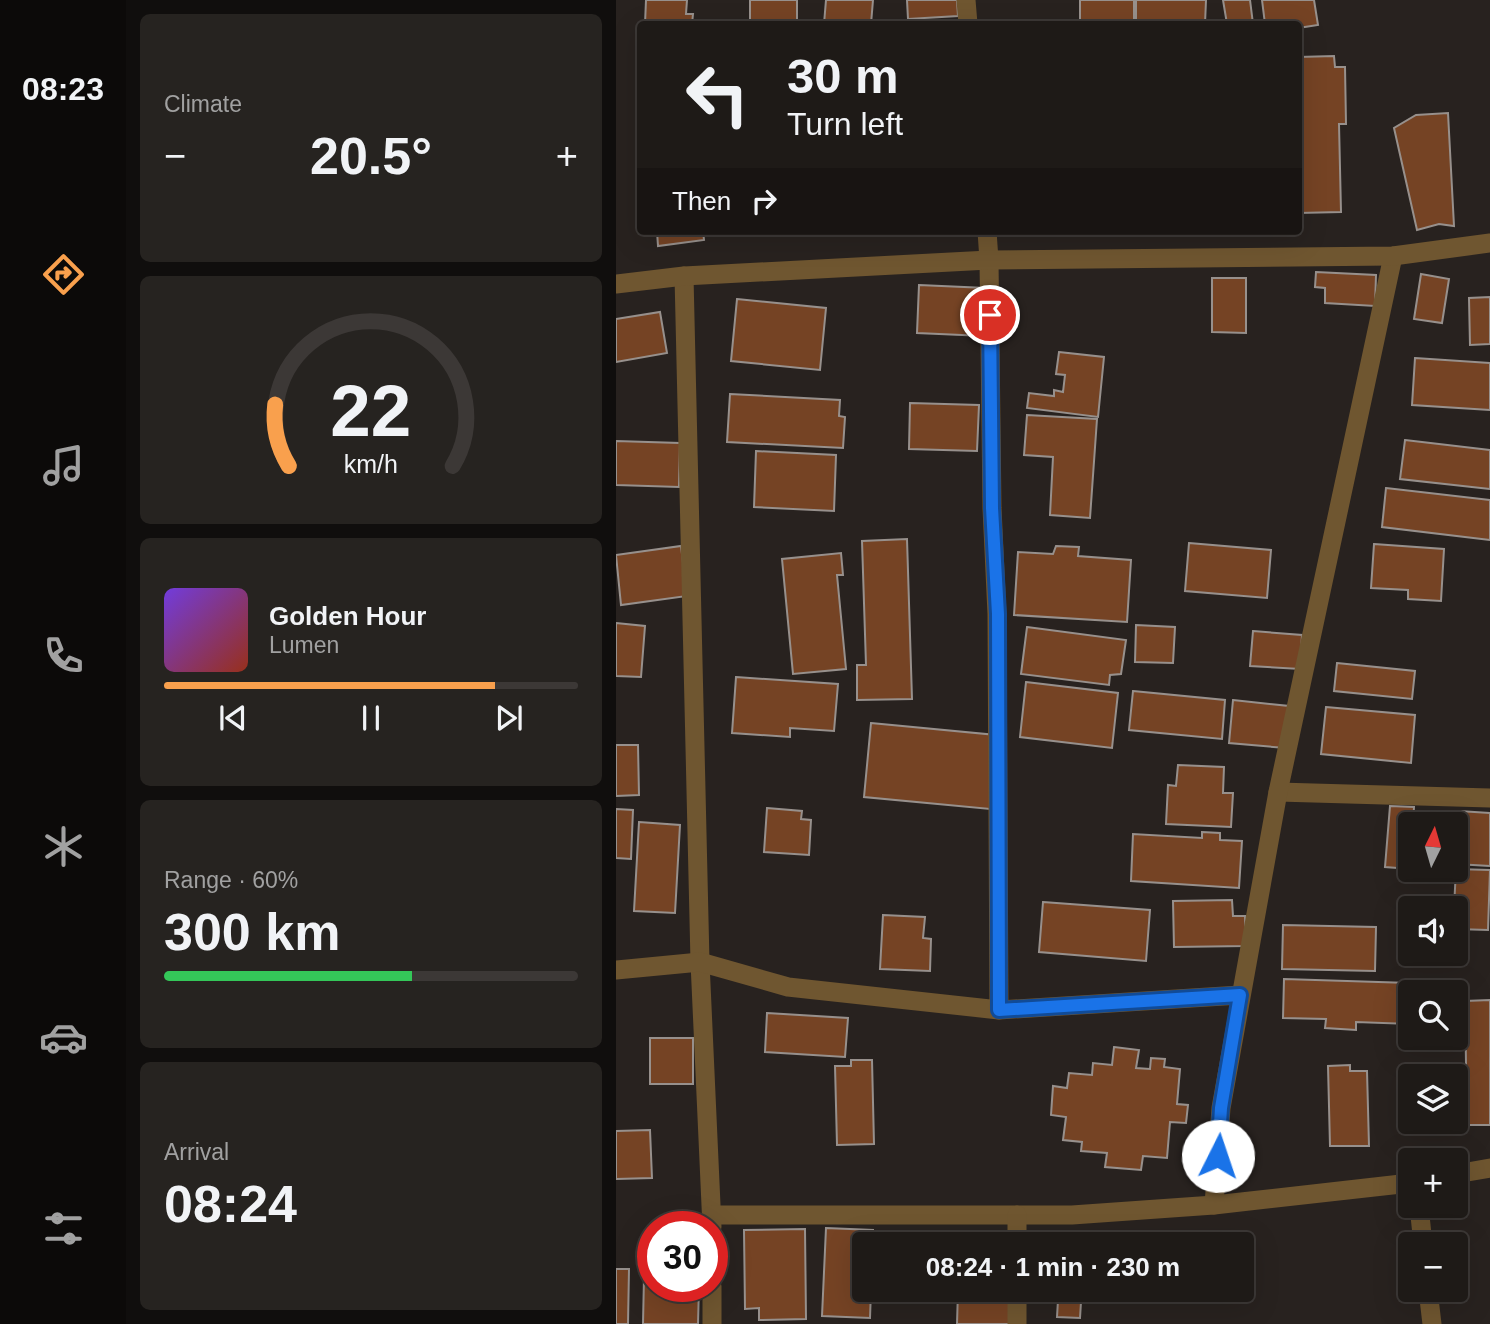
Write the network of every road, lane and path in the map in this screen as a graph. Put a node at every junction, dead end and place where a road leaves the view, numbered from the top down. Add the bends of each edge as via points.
1 (966, 0) edge
2 (968, 21) edge
3 (987, 235) edge
4 (1490, 243) edge
5 (1393, 256) junction
6 (989, 260) junction
7 (684, 276) junction
8 (616, 284) edge
9 (1278, 792) junction
10 (1490, 799) edge
11 (700, 962) junction
12 (616, 970) edge
13 (1240, 995) junction
14 (999, 1010) junction
15 (1490, 1168) edge
16 (1468, 1172) edge
17 (1398, 1184) edge
18 (1214, 1205) junction
19 (712, 1211) edge
20 (1017, 1215) junction
21 (728, 1221) edge
22 (1017, 1232) edge
23 (712, 1302) edge
24 (1017, 1302) edge
25 (1429, 1302) edge
26 (712, 1324) edge
27 (1017, 1324) edge
28 (1432, 1324) edge

1 - 2 street
3 - 6 street
4 - 5 street
5 - 6 street
5 - 9 street
6 - 7 street
6 - 14 street via 998,614
7 - 8 street
7 - 11 street
9 - 10 street
9 - 13 street
11 - 12 street
11 - 14 street via 788,987
11 - 19 street
13 - 14 street
13 - 18 street via 1221,1108
15 - 16 street
17 - 18 street
18 - 20 street
20 - 21 street
20 - 22 street
23 - 26 street
24 - 27 street
25 - 28 street

